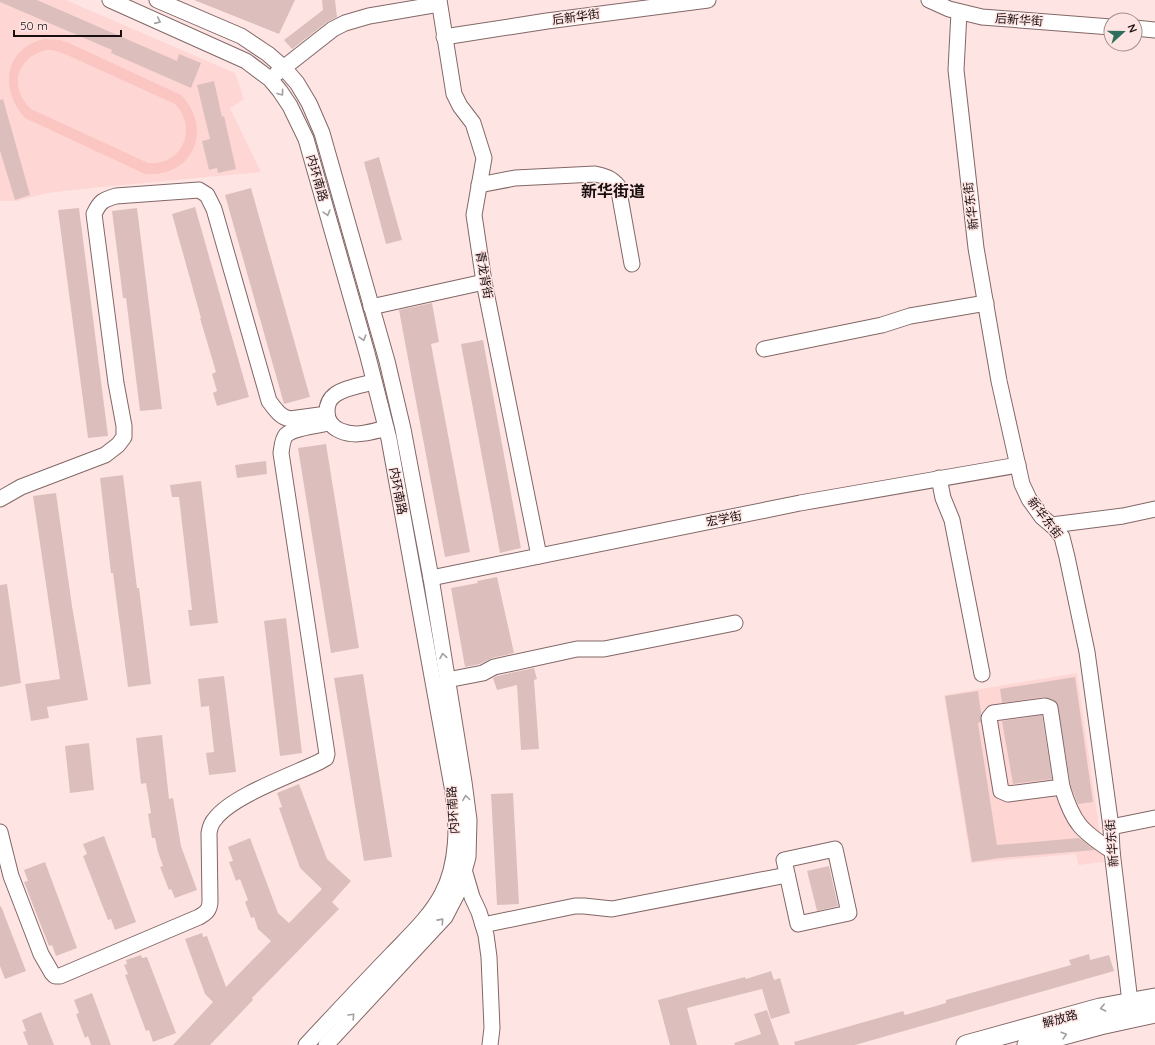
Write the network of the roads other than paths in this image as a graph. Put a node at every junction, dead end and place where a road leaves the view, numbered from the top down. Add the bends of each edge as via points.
1 (110, 0) edge
2 (158, 0) edge
3 (708, 0) edge
4 (929, 0) edge
5 (439, 2) edge
6 (959, 12) junction
7 (1103, 25) edge
8 (1143, 29) edge
9 (1155, 30) edge
10 (444, 37) junction
11 (284, 68) junction
12 (270, 79) junction
13 (480, 185) junction
14 (632, 264) dead end
15 (484, 282) junction
16 (986, 303) junction
17 (371, 307) junction
18 (764, 350) dead end
19 (374, 382) junction
20 (328, 419) junction
21 (292, 425) junction
22 (386, 428) junction
23 (1018, 465) junction
24 (939, 478) junction
25 (0, 499) edge
26 (1155, 509) edge
27 (1052, 525) junction
28 (539, 556) junction
29 (431, 578) junction
30 (735, 623) dead end
31 (982, 674) dead end
32 (447, 680) junction
33 (1062, 787) junction
34 (1155, 818) edge
35 (1111, 827) junction
36 (0, 832) edge
37 (1112, 851) junction
38 (465, 873) junction
39 (788, 875) junction
40 (483, 925) junction
41 (1155, 998) edge
42 (1130, 1002) junction
43 (1155, 1013) edge
44 (306, 1045) edge
45 (326, 1045) edge
46 (490, 1045) edge
47 (966, 1045) edge
48 (1027, 1045) edge

1 -> 12 street, 内环南路 via 232,54
2 - 11 street, 内环南路 via 241,36
3 - 10 street, 后新华街
4 - 6 street, 后新华街
5 - 10 street, 青龙背街
5 - 11 street via 345,23 333,29
6 - 7 street, 后新华街 via 982,17
6 - 16 street, 新华东街 via 956,70 976,248
8 - 9 street
10 - 13 street, 青龙背街 via 454,94 473,123 484,158
11 - 12 street
11 - 17 street, 内环南路 via 300,88 322,133
12 -> 19 street, 内环南路 via 290,106 306,139
13 - 14 street via 515,178 595,174 612,179 618,186
13 - 15 street, 青龙背街 via 474,215
15 - 17 street
15 - 28 street, 青龙背街
16 - 18 street via 910,316 882,325
16 - 23 street, 新华东街 via 999,381
17 - 29 street, 内环南路 via 403,429
19 - 20 street via 336,394 327,405
19 - 22 street, 内环南路
20 - 21 street
20 - 22 street via 337,429 351,434 364,434
21 - 25 street via 269,401 214,209 207,195 199,190 116,196 98,204 94,214 124,437 105,455 21,487
21 - 36 street via 282,442 281,453 327,751 326,758 252,792 230,805 215,818 210,825 209,833 210,907 207,912 60,976 52,973 41,954 11,876
22 - 44 street, 内环南路 via 453,792 456,813 455,846 448,880 436,904
23 - 24 street, 宏学街
23 - 27 street, 新华东街 via 1022,484 1029,499 1042,517
24 - 28 street, 宏学街
24 - 31 street via 943,498 952,520
26 - 27 street via 1123,516
27 - 35 street, 新华东街 via 1062,537 1087,652
28 - 29 street, 宏学街
32 -> 29 street, 内环南路
30 - 32 street via 604,649 577,649
38 -> 32 street, 内环南路 via 468,857 468,820
33 - 33 street via 1008,794 1001,791 989,718 993,713 1045,706 1050,708
33 - 37 street via 1068,806 1083,831
34 - 35 street
35 - 37 street, 新华东街
37 - 42 street, 新华东街
38 - 40 street
45 -> 38 street, 内环南路 via 445,917
39 - 39 street via 784,860 836,849 849,913 798,924
39 - 40 street via 612,909 575,906
40 - 46 street via 489,958 492,1028
41 - 42 main road, 解放路
42 -> 47 main road, 解放路
48 -> 43 main road, 解放路

